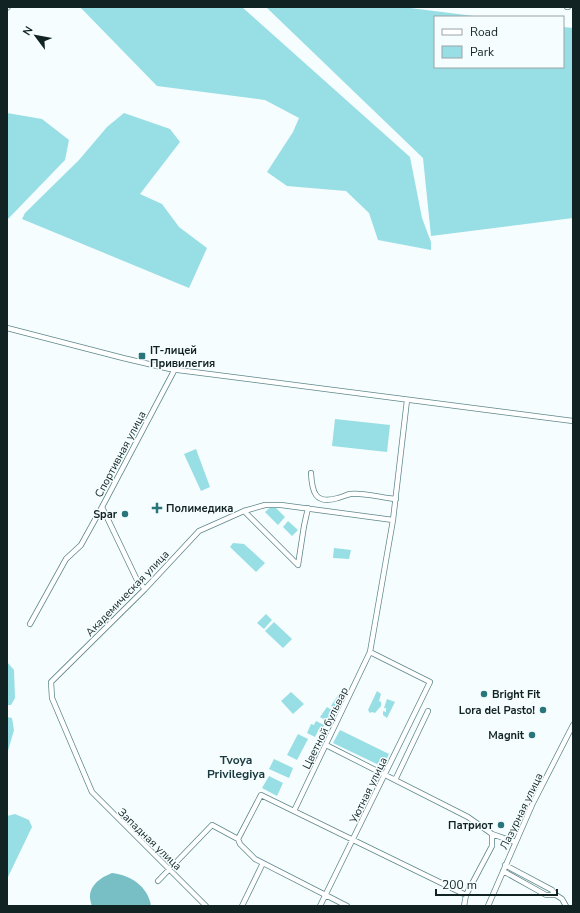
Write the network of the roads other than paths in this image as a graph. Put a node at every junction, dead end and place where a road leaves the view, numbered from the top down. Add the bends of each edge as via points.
1 (7, 328) edge
2 (175, 369) junction
3 (407, 400) junction
4 (573, 421) edge
5 (311, 473) dead end
6 (396, 499) junction
7 (102, 507) junction
8 (308, 508) junction
9 (244, 511) junction
10 (393, 520) junction
11 (145, 589) junction
12 (30, 624) dead end
13 (370, 652) junction
14 (428, 711) dead end
15 (573, 726) edge
16 (326, 745) junction
17 (386, 775) junction
18 (88, 780) joint
19 (394, 780) junction
20 (294, 811) junction
21 (492, 834) junction
22 (238, 839) junction
23 (354, 841) junction
24 (515, 842) junction
25 (263, 863) junction
26 (505, 864) junction
27 (169, 870) junction
28 (503, 871) junction
29 (158, 881) dead end
30 (326, 895) junction
31 (466, 895) junction
32 (556, 895) junction
33 (206, 906) edge
34 (242, 906) edge
35 (320, 906) edge
36 (347, 906) edge
37 (464, 906) edge
38 (488, 906) edge
39 (566, 906) edge

1 - 2 street
2 - 3 street
2 - 7 street, Спортивная улица
3 - 4 street
3 - 6 street, Цветной бульвар via 395,488
5 - 6 street via 312,491 318,497 329,500 350,494
6 - 10 street, Цветной бульвар
7 - 11 street, Спортивная улица via 137,580
7 - 12 street via 81,545 66,559
8 - 9 street, Академическая улица via 265,505
8 - 9 street via 298,565
8 - 10 street, Академическая улица
9 - 11 street, Академическая улица via 199,531
10 - 13 street, Цветной бульвар
11 - 18 street, Академическая улица via 51,682 52,698
13 - 16 street, Цветной бульвар
13 - 17 street, Уютная улица via 430,682
14 - 19 street
15 - 24 street, Лазурная улица
16 - 17 street
16 - 20 street, Цветной бульвар
17 - 19 street
17 - 23 street, Уютная улица
18 - 27 street, Западная улица via 92,792 101,804
19 - 21 street via 468,817
20 - 22 street via 261,795
20 - 23 street
21 - 24 street
21 - 31 street via 492,846
22 - 25 street via 255,859
22 - 27 street via 212,825
23 - 30 street, Уютная улица
23 - 31 street
24 - 26 street, Лазурная улица
25 - 30 street
25 - 34 street
26 - 28 street, Лазурная улица
26 - 32 street via 552,890
27 - 29 street
27 - 33 street, Западная улица
28 - 32 street via 546,895
28 - 38 street, Лазурная улица
30 - 35 street, Уютная улица
30 - 36 street
31 - 37 street
32 - 39 street

